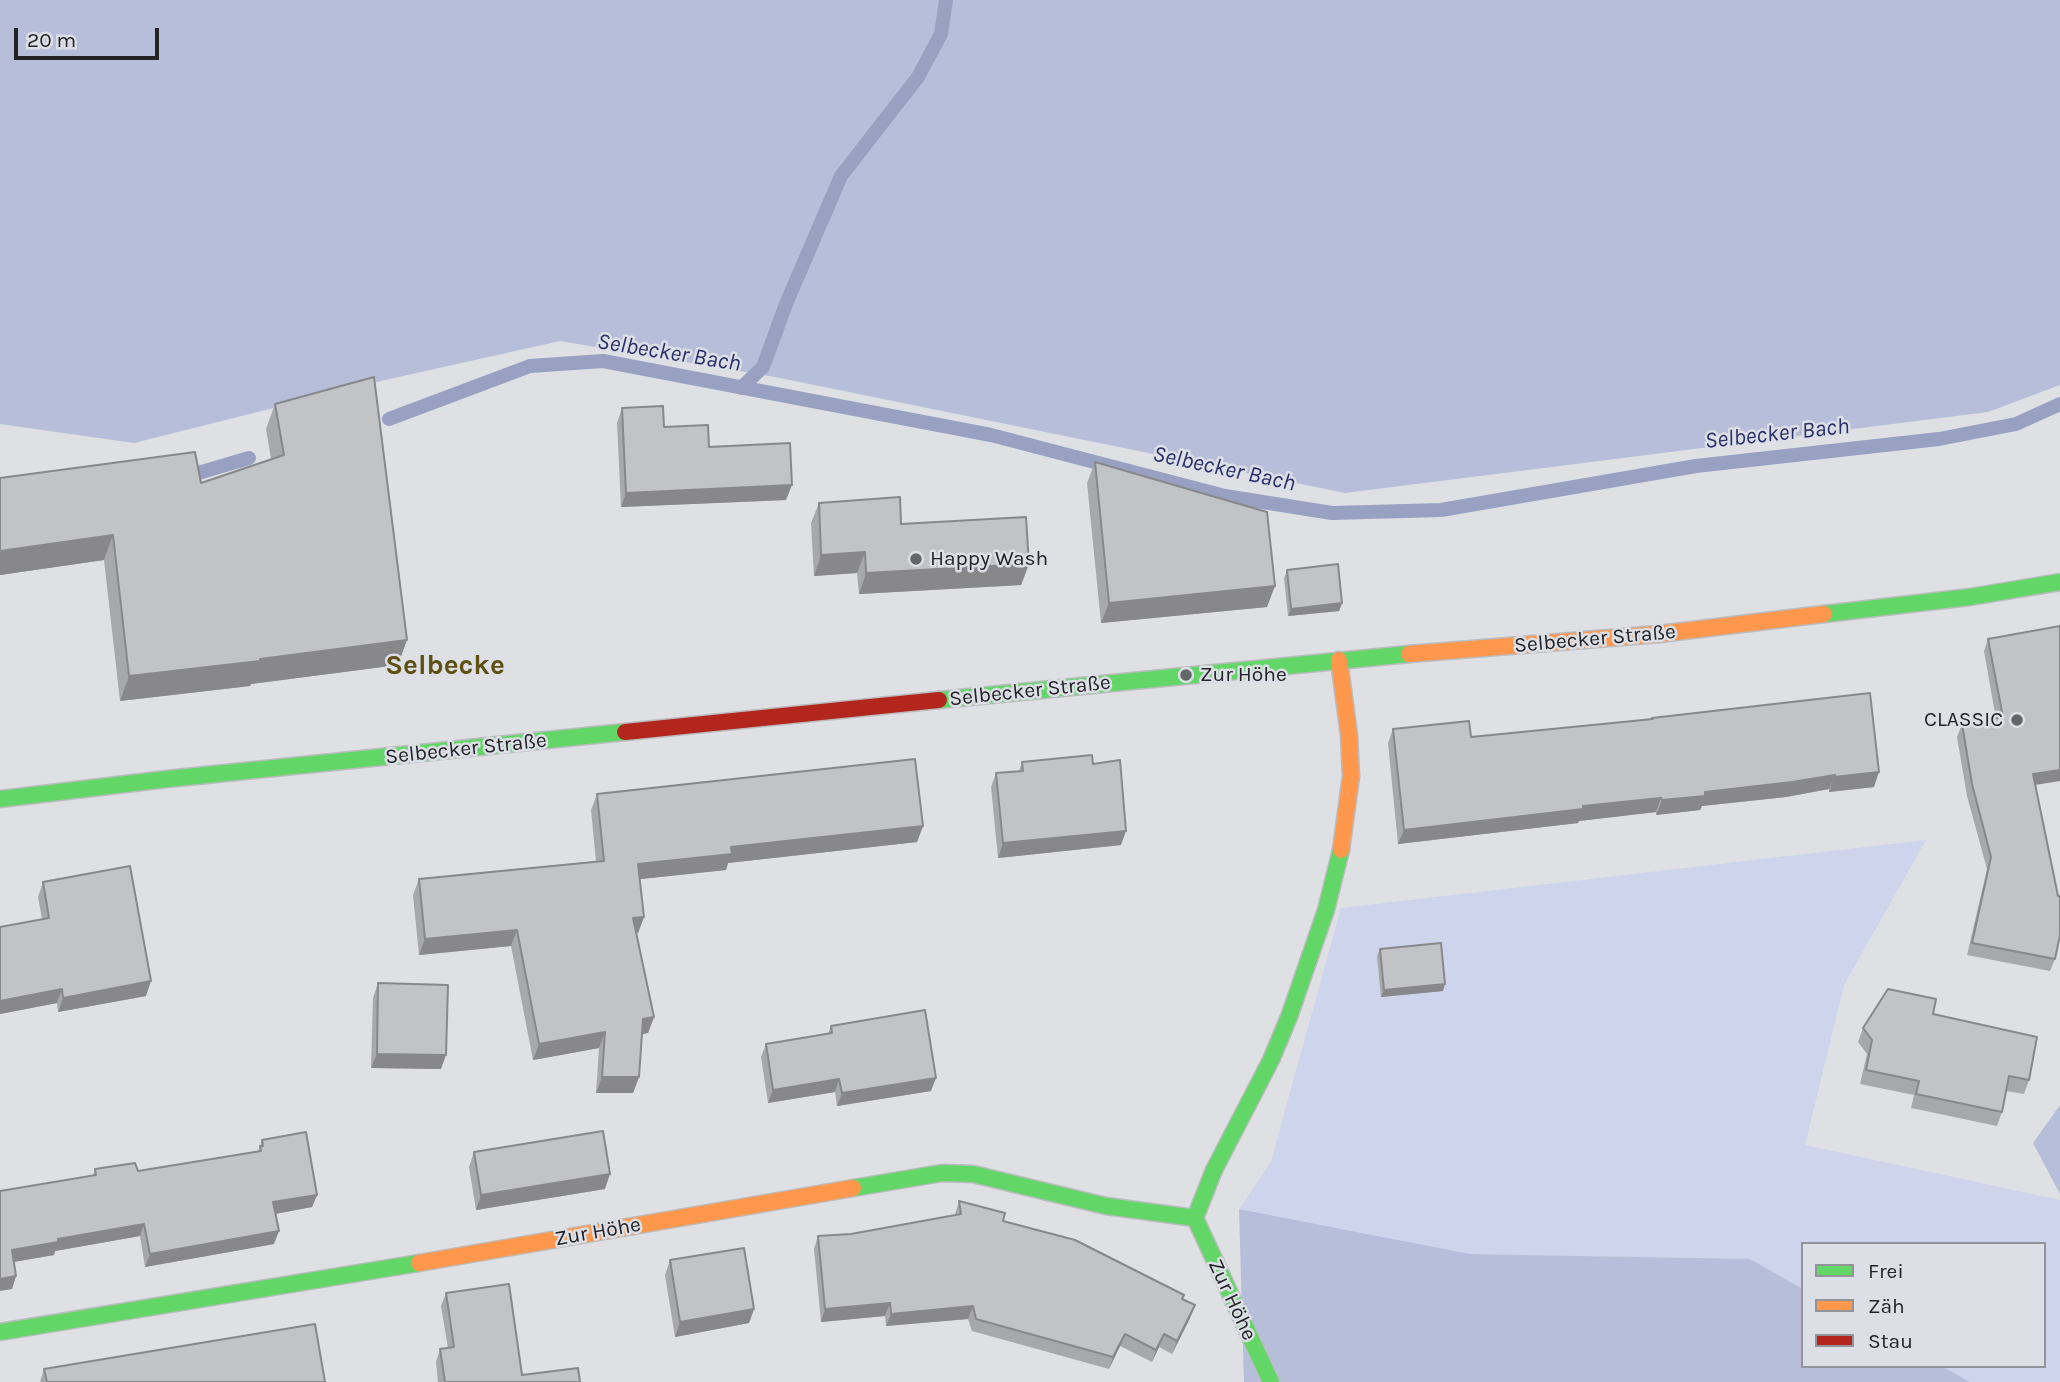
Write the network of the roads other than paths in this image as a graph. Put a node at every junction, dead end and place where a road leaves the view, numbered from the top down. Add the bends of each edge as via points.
1 (2060, 582) edge
2 (1339, 660) junction
3 (0, 799) edge
4 (1195, 1218) junction
5 (0, 1332) edge
6 (1271, 1382) edge

1 - 2 main road, Selbecker Straße via 1959,599 1659,634
2 - 3 main road, Selbecker Straße
2 - 4 main road via 1351,776 1335,876 1289,1017
4 - 5 main road, Zur Höhe via 1106,1206 973,1174 942,1173
4 - 6 main road, Zur Höhe

